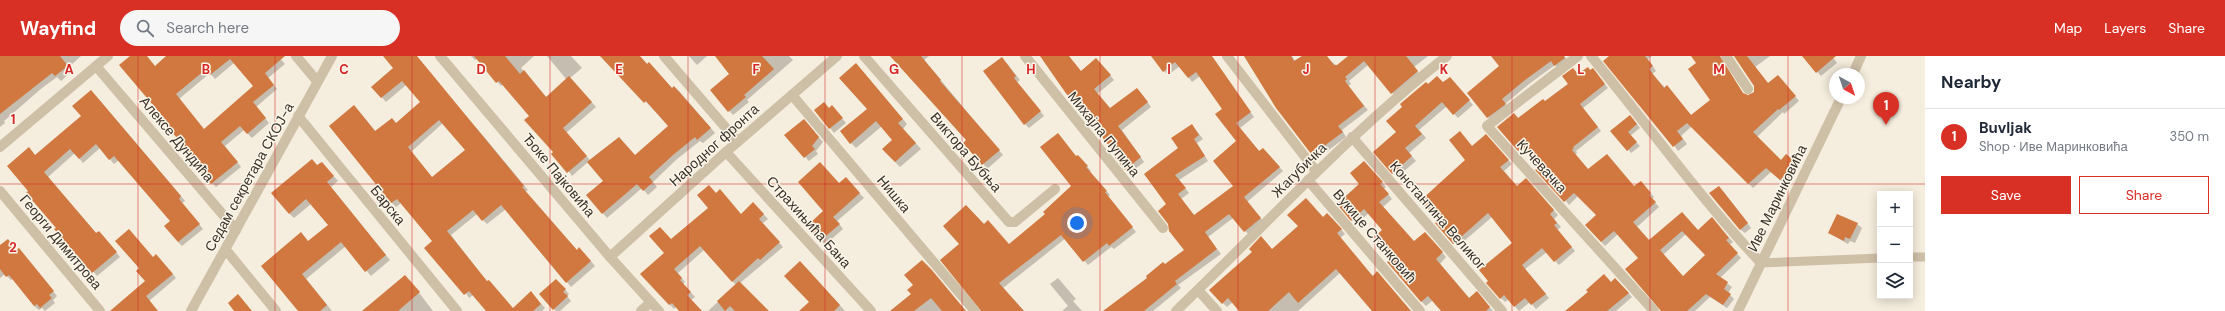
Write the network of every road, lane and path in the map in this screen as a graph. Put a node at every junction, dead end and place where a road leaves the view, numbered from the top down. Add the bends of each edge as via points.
1 (108, 56) edge
2 (296, 56) edge
3 (332, 56) edge
4 (440, 56) edge
5 (664, 56) edge
6 (837, 56) edge
7 (864, 56) edge
8 (1025, 56) edge
9 (1227, 56) edge
10 (1447, 56) edge
11 (1578, 56) edge
12 (1591, 56) edge
13 (1726, 56) edge
14 (1861, 56) edge
15 (96, 66) junction
16 (1855, 68) edge
17 (318, 81) junction
18 (1748, 89) dead end
19 (792, 95) junction
20 (1838, 104) edge
21 (298, 116) junction
22 (1352, 137) junction
23 (737, 141) junction
24 (0, 148) edge
25 (726, 152) junction
26 (1316, 171) junction
27 (1308, 180) junction
28 (1055, 189) dead end
29 (0, 191) edge
30 (1163, 228) dead end
31 (236, 230) junction
32 (226, 250) junction
33 (610, 257) junction
34 (1913, 257) edge
35 (1925, 257) edge
36 (1877, 258) edge
37 (1761, 263) junction
38 (1198, 290) junction
39 (651, 302) junction
40 (100, 311) edge
41 (191, 311) edge
42 (276, 311) edge
43 (457, 311) edge
44 (641, 311) edge
45 (660, 311) edge
46 (871, 311) edge
47 (975, 311) edge
48 (1176, 311) edge
49 (1217, 311) edge
50 (1420, 311) edge
51 (1502, 311) edge
52 (1654, 311) edge
53 (1738, 311) edge

1 - 15 street
2 - 17 street
3 - 17 street, Седам секретара СКОЈ-а
4 - 33 street, Ђоке Пајковића
5 - 23 street
6 - 19 street, Народног фронта
7 - 28 street, Виктора Бубња via 1009,222 1015,222
8 - 30 street, Михајла Пупина
9 - 26 street
10 - 22 street, Жагубичка via 1408,86
11 - 52 street, Кучевачка via 1487,126
12 - 37 street via 1677,167
13 - 18 street
14 - 16 street
15 - 24 street
15 - 31 street, Алексе Дундића
17 - 21 street, Седам секретара СКОЈ-а
19 - 23 street, Народног фронта
19 - 47 street, Нишка
20 - 37 street, Иве Маринковића
21 - 31 street, Седам секретара СКОЈ-а
21 - 43 street, Барска
22 - 26 street, Жагубичка
22 - 51 street, Константина Великог
23 - 25 street, Народног фронта
25 - 33 street, Народног фронта
25 - 46 street, Страхињића Бана
26 - 27 street, Жагубичка
27 - 38 street, Жагубичка
27 - 50 street, Вукице Станковић
29 - 40 street, Георги Димитрова
31 - 32 street, Седам секретара СКОЈ-а
32 - 41 street, Седам секретара СКОЈ-а
32 - 42 street
33 - 39 street, Ђоке Пајковића
34 - 35 lane
36 - 37 lane
37 - 53 street, Иве Маринковића
38 - 48 street, Жагубичка
38 - 49 street
39 - 44 street
39 - 45 street, Ђоке Пајковића

